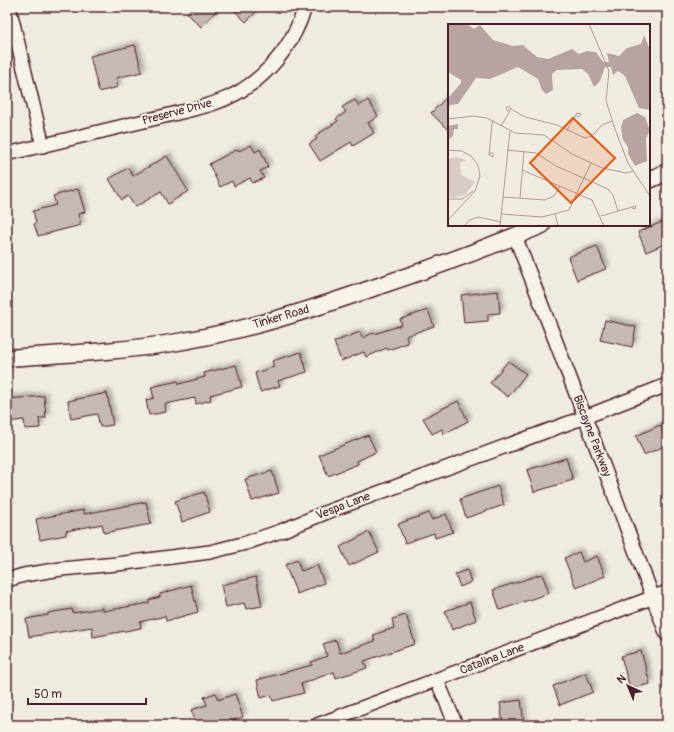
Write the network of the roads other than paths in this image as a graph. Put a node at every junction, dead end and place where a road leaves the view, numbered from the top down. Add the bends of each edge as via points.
1 (9, 7) edge
2 (305, 7) edge
3 (43, 146) junction
4 (7, 154) edge
5 (667, 172) edge
6 (650, 180) edge
7 (540, 226) edge
8 (515, 236) junction
9 (7, 358) edge
10 (667, 385) edge
11 (585, 417) junction
12 (7, 580) edge
13 (667, 592) edge
14 (653, 598) junction
15 (667, 635) edge
16 (437, 680) junction
17 (317, 725) edge
18 (456, 725) edge

1 - 3 street
2 - 3 street, Preserve Drive via 294,33 274,63 261,76 230,96 213,104
3 - 4 street, Preserve Drive
5 - 6 street
7 - 8 street, Tinker Road
8 - 9 street, Tinker Road via 334,302 227,332 118,350
8 - 11 street, Biscayne Parkway
10 - 11 street, Vespa Lane
11 - 12 street, Vespa Lane via 246,543 210,552 61,569
11 - 14 street, Biscayne Parkway
13 - 14 street, Catalina Lane
14 - 15 street, Biscayne Parkway
14 - 16 street, Catalina Lane
16 - 17 street, Catalina Lane
16 - 18 street

